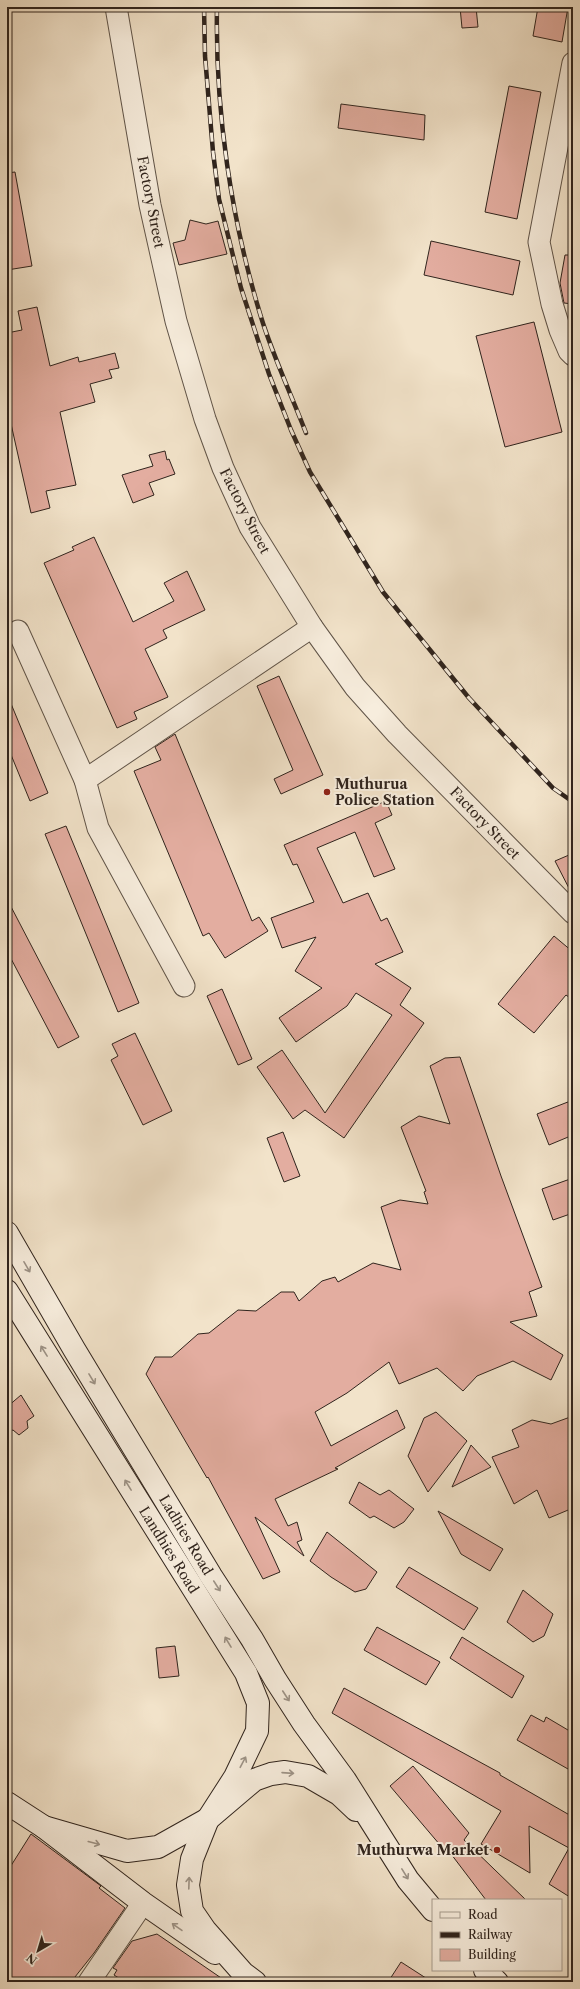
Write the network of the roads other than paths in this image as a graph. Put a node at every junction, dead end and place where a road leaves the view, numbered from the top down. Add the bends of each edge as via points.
1 (116, 7) edge
2 (573, 63) edge
3 (573, 355) edge
4 (312, 627) junction
5 (18, 631) dead end
6 (85, 780) junction
7 (573, 913) edge
8 (184, 986) dead end
9 (7, 1233) edge
10 (7, 1290) edge
11 (7, 1803) edge
12 (208, 1819) junction
13 (44, 1827) junction
14 (376, 1829) junction
15 (143, 1903) junction
16 (432, 1909) edge
17 (486, 1971) edge
18 (249, 1978) edge
19 (89, 1982) edge
20 (497, 1982) edge

1 - 4 street, Factory Street via 150,206 176,322 205,419 223,468 250,527
2 - 3 street via 539,242 552,304 560,330
4 - 6 street
4 - 7 street, Factory Street via 355,687 397,734
5 - 6 street
6 - 8 street via 98,828
9 -> 14 main road, Ladhies Road via 210,1576 304,1724 345,1780
12 -> 10 main road, Landhies Road via 248,1752 257,1731 258,1703 246,1673
11 - 13 main road
13 -> 12 main road via 127,1851 158,1847
12 -> 14 main road, Landhies Road via 254,1780 286,1772 308,1776 338,1794
18 -> 12 main road, Landhies Road via 205,1930 192,1911 188,1885 192,1860
13 - 15 main road
14 -> 16 main road, Ladhies Road via 408,1880
18 -> 15 main road
15 - 19 street
17 - 20 main road

